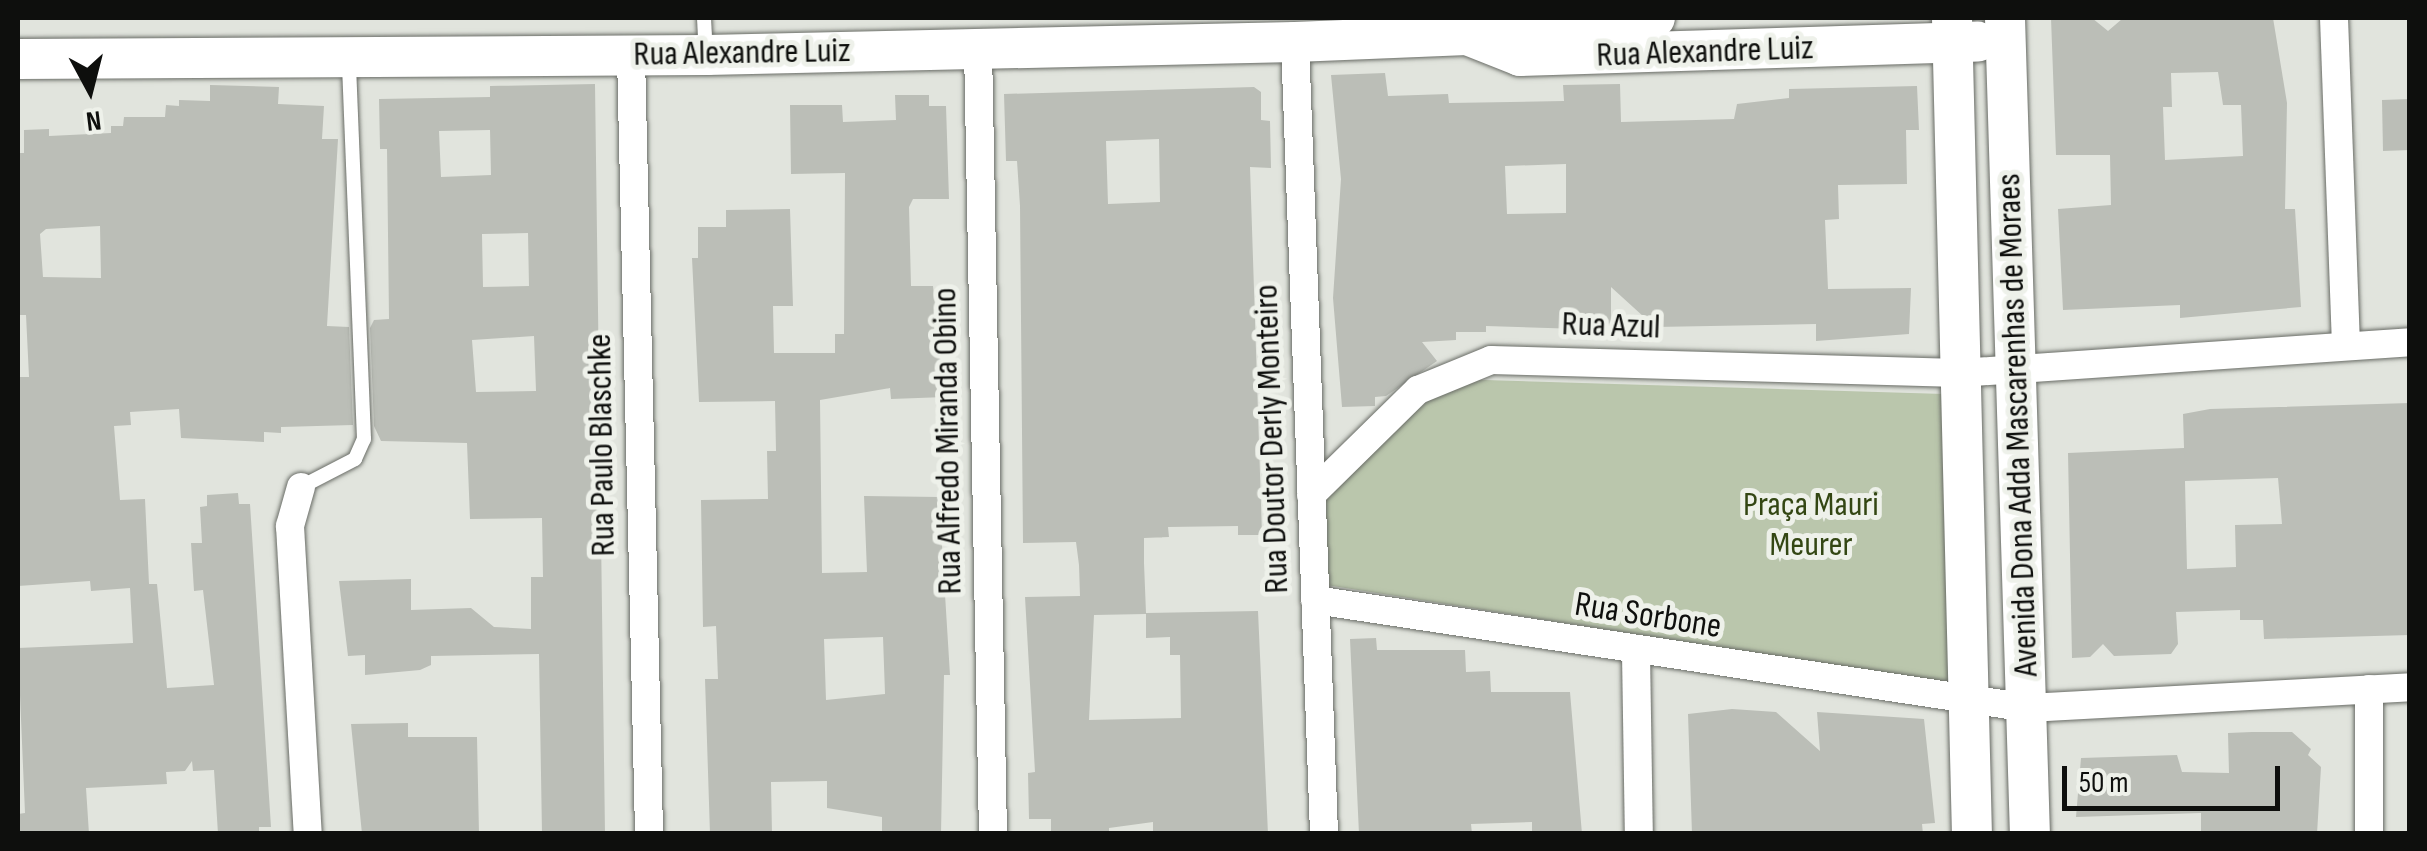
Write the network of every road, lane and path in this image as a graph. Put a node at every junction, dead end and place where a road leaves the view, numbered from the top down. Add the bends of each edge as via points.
1 (1655, 18) edge
2 (2334, 18) edge
3 (1423, 28) edge
4 (2006, 29) edge
5 (1952, 30) edge
6 (1609, 31) edge
7 (706, 36) edge
8 (1295, 42) junction
9 (978, 47) junction
10 (631, 56) junction
11 (349, 58) junction
12 (18, 59) edge
13 (2410, 342) edge
14 (2346, 345) junction
15 (2015, 370) junction
16 (1959, 373) junction
17 (301, 487) joint
18 (1311, 495) junction
19 (1315, 600) junction
20 (1636, 653) junction
21 (2410, 687) edge
22 (2369, 689) junction
23 (1970, 702) junction
24 (2028, 708) junction
25 (308, 834) edge
26 (649, 834) edge
27 (993, 834) edge
28 (1324, 834) edge
29 (1639, 834) edge
30 (1972, 834) edge
31 (2030, 834) edge
32 (2369, 834) edge

1 - 6 street, Rua Alexandre Luiz
2 - 14 street
3 - 6 street, Rua Alexandre Luiz via 1467,35 1517,22
3 - 8 street, Rua Alexandre Luiz
4 - 5 street, Rua Alexandre Luiz
4 - 15 street, Avenida Dona Adda Mascarenhas de Moraes
5 - 6 street, Rua Alexandre Luiz
5 - 16 street, Avenida Dona Adda Mascarenhas de Moraes
7 - 9 street, Rua Alexandre Luiz
7 - 10 street, Rua Alexandre Luiz
8 - 9 street, Rua Alexandre Luiz
8 - 18 street, Rua Doutor Derly Monteiro
9 - 27 street, Rua Alfredo Miranda Obino
10 - 11 street, Rua Alexandre Luiz
10 - 26 street, Rua Paulo Blaschke
11 - 12 street, Rua Alexandre Luiz
11 - 17 lane via 364,439 355,459
13 - 14 street, Rua Azul
14 - 15 street, Rua Azul
15 - 16 street, Rua Azul
15 - 24 street, Avenida Dona Adda Mascarenhas de Moraes
16 - 18 street, Rua Azul via 1492,360 1418,390
16 - 23 street, Avenida Dona Adda Mascarenhas de Moraes
17 - 25 street via 290,526
18 - 19 street, Rua Doutor Derly Monteiro
19 - 20 street, Rua Sorbone
19 - 28 street, Rua Doutor Derly Monteiro
20 - 23 street, Rua Sorbone
20 - 29 street
21 - 22 street, Rua Sorbone
22 - 24 street, Rua Sorbone
22 - 32 street
23 - 24 street, Rua Sorbone
23 - 30 street, Avenida Dona Adda Mascarenhas de Moraes
24 - 31 street, Avenida Dona Adda Mascarenhas de Moraes

